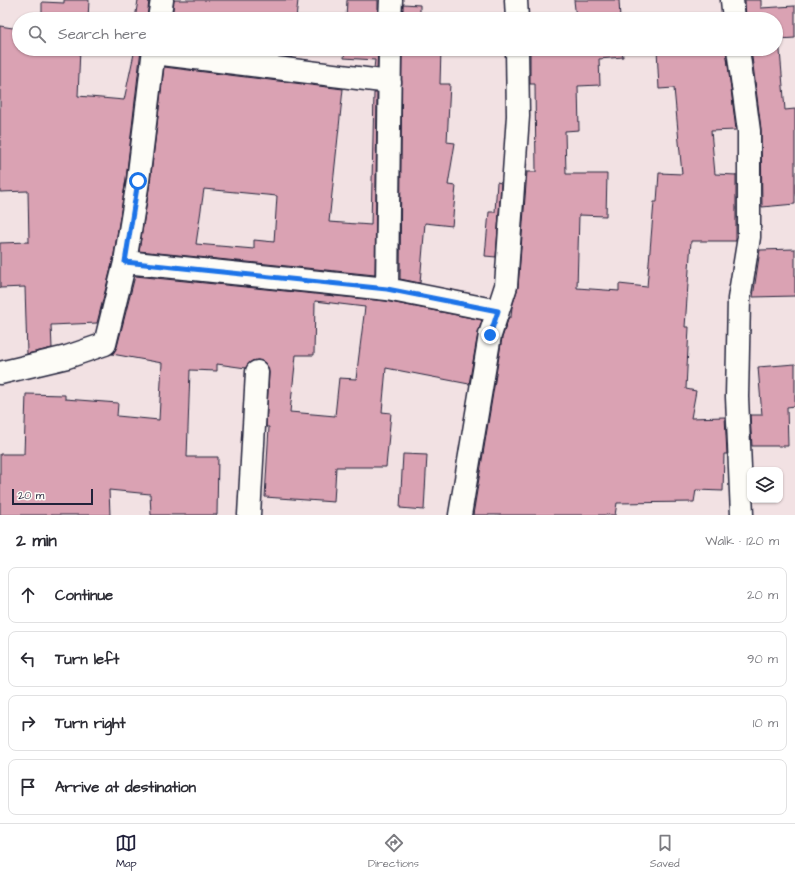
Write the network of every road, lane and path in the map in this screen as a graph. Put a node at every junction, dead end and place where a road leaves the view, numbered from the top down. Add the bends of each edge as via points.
1 (162, 0) edge
2 (391, 0) edge
3 (516, 0) edge
4 (732, 0) edge
5 (160, 12) edge
6 (390, 12) edge
7 (516, 12) edge
8 (733, 12) edge
9 (153, 56) edge
10 (192, 56) edge
11 (390, 56) edge
12 (517, 56) edge
13 (739, 56) edge
14 (390, 82) junction
15 (125, 262) junction
16 (387, 289) junction
17 (498, 311) junction
18 (257, 372) dead end
19 (0, 373) edge
20 (249, 515) edge
21 (460, 515) edge
22 (742, 515) edge

1 - 5 street
2 - 6 street
3 - 7 street
4 - 8 street
9 - 15 street
10 - 14 street
11 - 14 street
12 - 17 street via 518,116 506,286
13 - 22 street via 749,131 748,237 739,299 737,397
14 - 16 street
15 - 16 street
15 - 19 street via 105,344 67,357
16 - 17 street
17 - 21 street via 490,335
18 - 20 street

